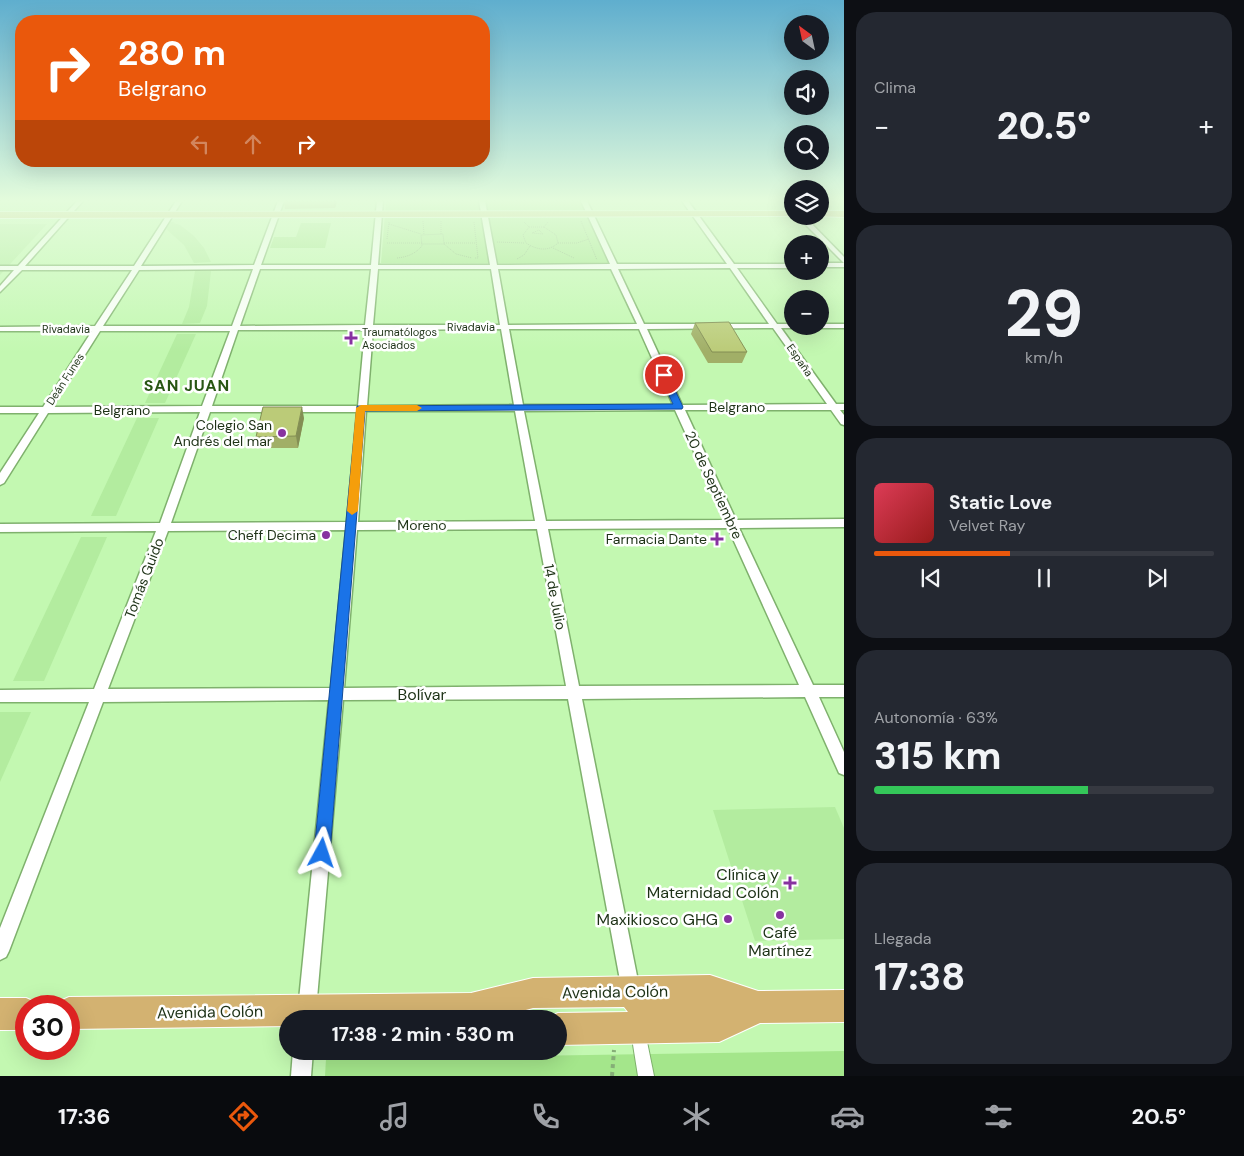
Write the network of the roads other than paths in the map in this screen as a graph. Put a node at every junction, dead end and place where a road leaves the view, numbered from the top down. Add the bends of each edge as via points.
1 (35, 251) edge
2 (147, 251) edge
3 (262, 251) edge
4 (377, 251) edge
5 (489, 251) edge
6 (606, 251) edge
7 (721, 251) edge
8 (834, 251) edge
9 (844, 261) edge
10 (844, 265) edge
11 (494, 266) junction
12 (613, 266) junction
13 (732, 266) junction
14 (784, 266) edge
15 (829, 266) edge
16 (257, 267) junction
17 (373, 267) junction
18 (0, 268) edge
19 (20, 268) junction
20 (136, 268) junction
21 (0, 290) edge
22 (776, 326) junction
23 (784, 326) edge
24 (829, 326) edge
25 (844, 326) edge
26 (504, 327) junction
27 (641, 327) junction
28 (97, 328) junction
29 (235, 328) junction
30 (368, 328) junction
31 (0, 329) edge
32 (519, 407) junction
33 (678, 407) junction
34 (833, 407) junction
35 (844, 407) edge
36 (361, 408) junction
37 (206, 409) junction
38 (0, 410) edge
39 (45, 410) junction
40 (844, 422) edge
41 (0, 480) edge
42 (732, 523) junction
43 (844, 523) edge
44 (541, 524) junction
45 (351, 525) junction
46 (164, 526) junction
47 (0, 528) edge
48 (844, 691) edge
49 (809, 692) junction
50 (574, 693) junction
51 (337, 694) junction
52 (0, 696) edge
53 (99, 696) junction
54 (844, 768) edge
55 (0, 951) edge
56 (631, 991) junction
57 (844, 1006) edge
58 (470, 1009) junction
59 (752, 1009) junction
60 (306, 1010) edge
61 (443, 1010) edge
62 (473, 1010) edge
63 (80, 1013) edge
64 (0, 1014) edge
65 (15, 1014) edge
66 (279, 1015) edge
67 (567, 1028) edge
68 (638, 1028) junction
69 (302, 1060) edge
70 (301, 1076) edge
71 (646, 1076) edge

1 - 19 street
2 - 20 street, Deán Funes
3 - 16 street, Tomás Guido
4 - 17 street
5 - 11 street, 14 de Julio
6 - 12 street, 20 de Septiembre
7 - 13 street, España
8 - 9 street
10 - 15 street
11 - 12 street
11 - 17 street
11 - 26 street, 14 de Julio
12 - 13 street
12 - 27 street, 20 de Septiembre
13 - 14 street
13 - 22 street, España
16 - 17 street
16 - 20 street
16 - 29 street, Tomás Guido
17 - 30 street
18 - 19 street
19 - 20 street
19 - 21 street
20 - 28 street, Deán Funes
22 - 23 street, Rivadavia
22 - 27 street, Rivadavia
22 - 34 street, España
24 - 25 street
26 - 27 street, Rivadavia
26 - 30 street, Rivadavia
26 - 32 street, 14 de Julio
27 - 33 street, 20 de Septiembre
28 - 29 street, Rivadavia
28 - 31 street, Rivadavia
28 - 39 street, Deán Funes
29 - 30 street, Rivadavia
29 - 37 street, Tomás Guido
30 - 36 street
32 - 33 street, Belgrano
32 - 36 street, Belgrano
32 - 44 street, 14 de Julio
33 - 34 street, Belgrano
33 - 42 street, 20 de Septiembre
34 - 35 street, Belgrano
34 - 40 street, España
36 - 37 street, Belgrano
36 - 45 street
37 - 39 street, Belgrano
37 - 46 street, Tomás Guido
38 - 39 street, Belgrano
39 - 41 street, Deán Funes
42 - 43 street, Moreno
42 - 44 street, Moreno
42 - 49 street, 20 de Septiembre
44 - 45 street, Moreno
44 - 50 street, 14 de Julio
45 - 46 street, Moreno
45 - 51 street
46 - 47 street, Moreno
46 - 53 street, Tomás Guido
48 - 49 street, Bolívar
49 - 50 street, Bolívar
49 - 54 street, 20 de Septiembre
50 - 51 street, Bolívar
50 - 56 street, 14 de Julio
51 - 53 street, Bolívar
51 - 60 street
52 - 53 street, Bolívar
53 - 55 street, Tomás Guido
56 - 58 main road, Avenida Colón via 532,993
56 - 59 main road via 639,1001 651,1007
57 - 59 main road
58 - 61 main road, Avenida Colón
58 - 62 main road, Avenida Colón
59 - 68 main road via 719,1026
63 - 66 main road, Avenida Colón
64 - 65 main road
67 - 68 main road
68 - 71 street
69 - 70 street

